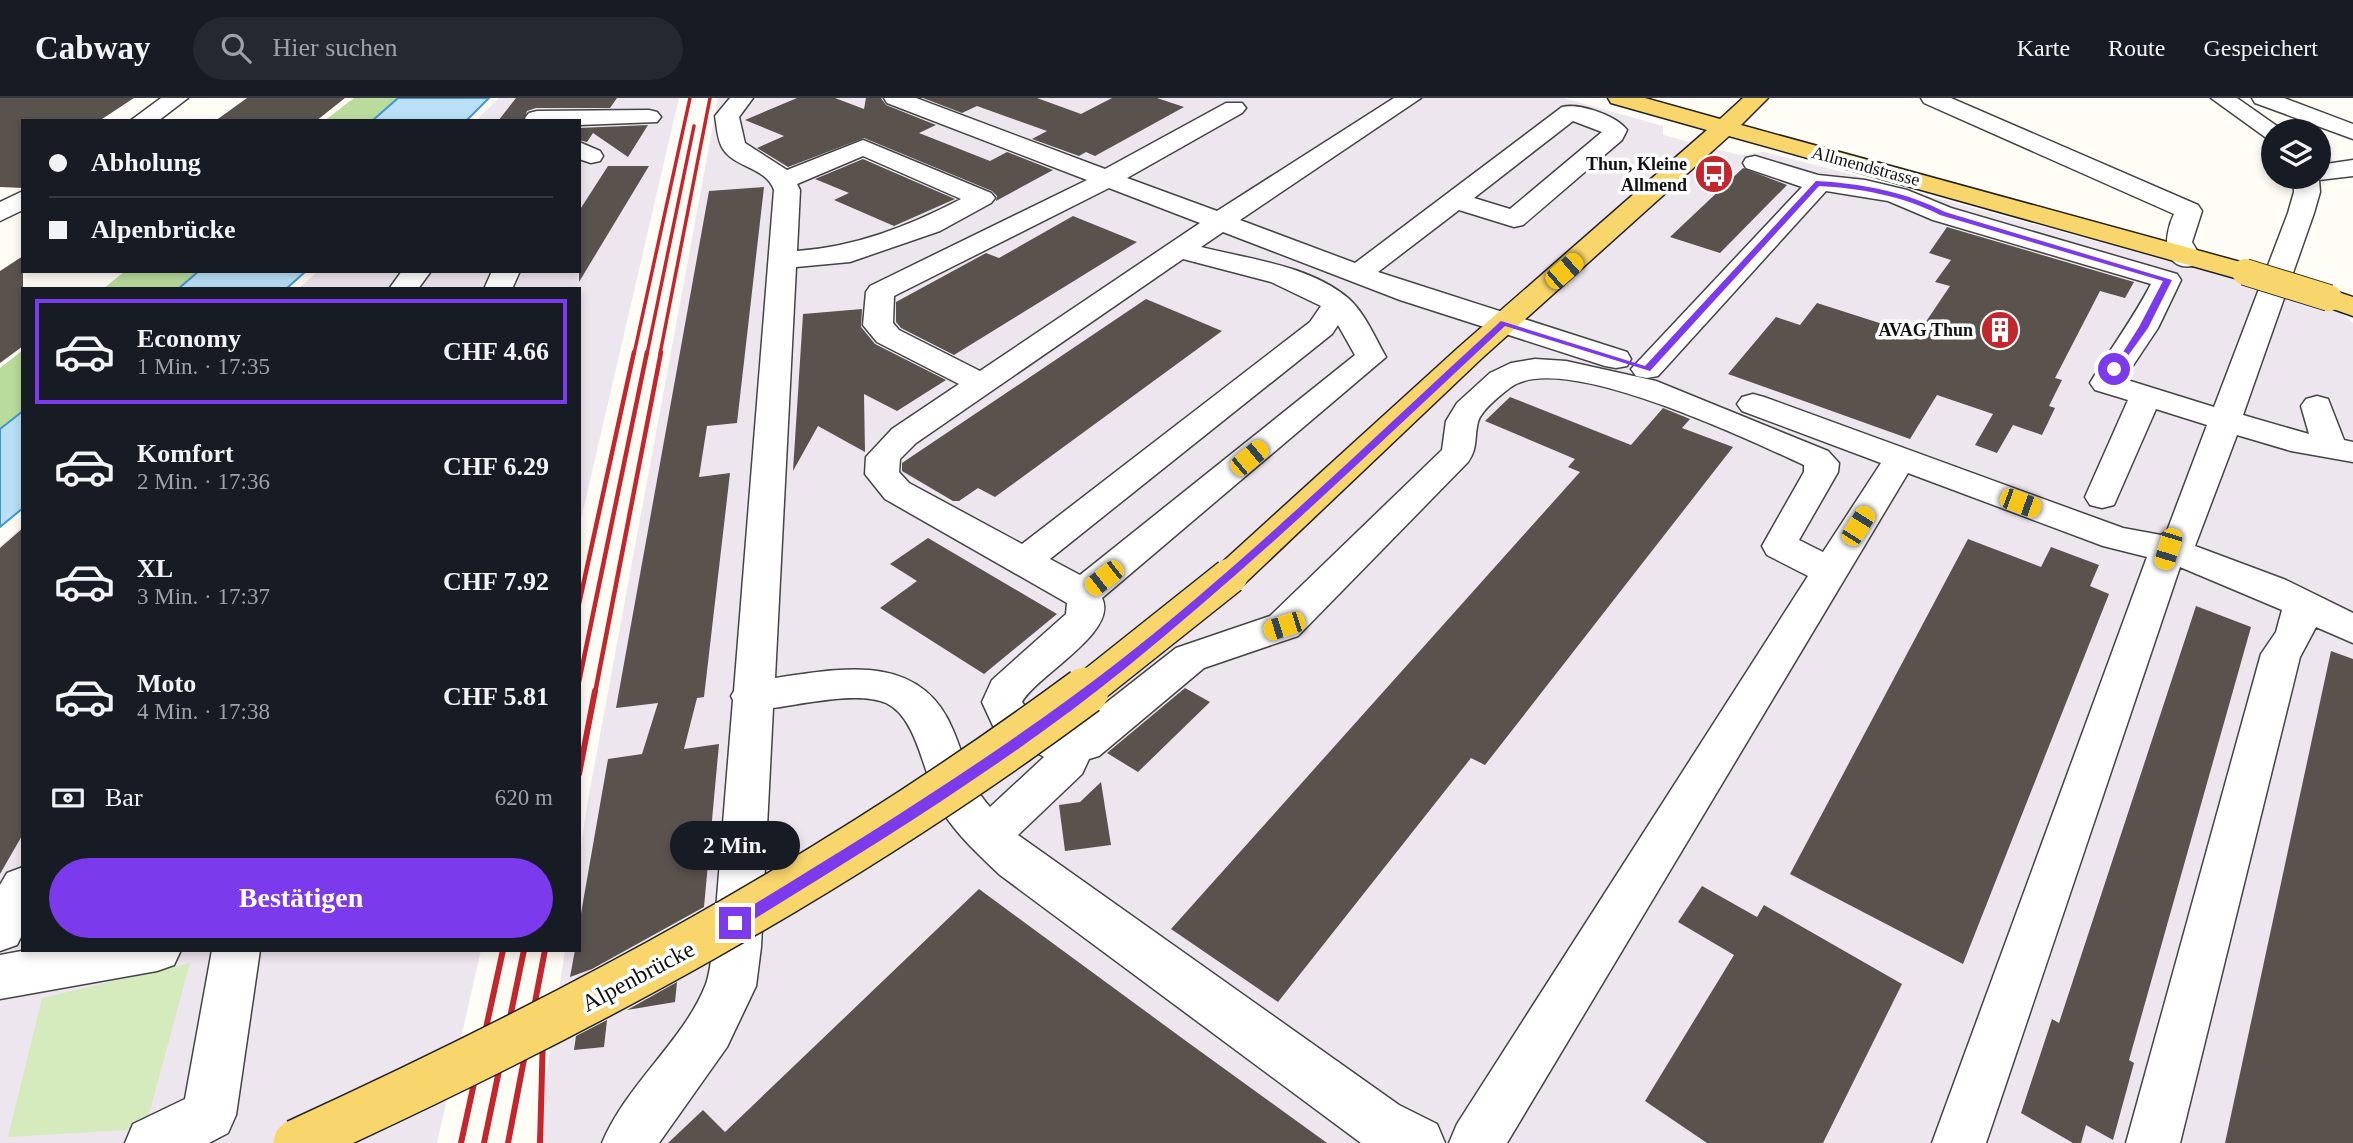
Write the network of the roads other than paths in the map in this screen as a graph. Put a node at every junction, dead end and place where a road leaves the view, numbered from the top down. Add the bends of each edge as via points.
1 (177, 98) edge
2 (552, 98) edge
3 (742, 98) edge
4 (895, 98) edge
5 (1410, 98) edge
6 (1619, 98) edge
7 (1757, 98) edge
8 (1932, 98) edge
9 (2222, 98) edge
10 (2263, 98) edge
11 (1234, 108) dead end
12 (604, 117) junction
13 (649, 117) dead end
14 (145, 119) edge
15 (535, 119) edge
16 (2261, 124) edge
17 (2353, 132) edge
18 (1714, 136) junction
19 (581, 152) edge
20 (1755, 163) dead end
21 (2353, 168) edge
22 (2331, 171) edge
23 (1108, 178) junction
24 (784, 180) junction
25 (1816, 183) junction
26 (2307, 189) edge
27 (21, 200) edge
28 (1455, 200) junction
29 (0, 213) edge
30 (1223, 222) junction
31 (1181, 250) junction
32 (2183, 252) junction
33 (781, 260) junction
34 (415, 273) edge
35 (1357, 275) junction
36 (405, 287) edge
37 (2342, 296) edge
38 (1337, 304) junction
39 (1504, 323) junction
40 (1647, 369) junction
41 (982, 384) junction
42 (2146, 396) junction
43 (2232, 404) junction
44 (2317, 406) dead end
45 (2342, 451) edge
46 (1900, 458) junction
47 (2102, 497) dead end
48 (2168, 549) junction
49 (1024, 561) junction
50 (1830, 571) junction
51 (1082, 594) junction
52 (2303, 603) junction
53 (2353, 629) edge
54 (751, 696) junction
55 (1072, 747) junction
56 (989, 835) junction
57 (146, 952) edge
58 (236, 952) edge
59 (0, 977) edge
60 (152, 1143) edge
61 (298, 1143) edge
62 (629, 1143) edge
63 (1418, 1143) edge
64 (1476, 1143) edge
65 (1959, 1143) edge
66 (2153, 1143) edge

1 - 14 street
2 - 15 street
3 - 24 street via 727,116 733,146
4 - 23 street
5 - 30 street
6 - 18 main road, Allmendstrasse
7 - 18 main road, Alpenbrücke
8 - 32 street via 2189,211 2177,238
9 - 16 street
10 - 17 street
11 - 23 street
12 - 13 street
12 - 15 street
12 - 19 street
18 - 32 main road, Allmendstrasse
18 - 39 main road, Alpenbrücke
20 - 25 street
21 - 22 street
23 - 30 street
23 - 41 street via 880,292 878,325 888,336
24 - 33 street
24 - 33 street via 863,147 982,198 931,225 840,256
25 - 40 street
25 - 42 street via 1851,185 1914,202 2168,280 2106,383
26 - 43 street
27 - 29 street
28 - 28 street via 1514,219 1615,130 1570,112
28 - 35 street
30 - 31 street
30 - 35 street
31 - 38 street via 1251,265 1315,289
31 - 41 street
32 - 37 main road, Allmendstrasse, bridge
33 - 54 street
34 - 36 street
35 - 39 street
38 - 49 street via 1321,328
38 - 51 street via 1371,357
39 - 40 street
39 - 61 main road, Alpenbrücke, bridge via 1230,576 1001,755 803,884 584,1006
40 - 46 street
41 - 49 street via 892,447 883,457 882,474 897,491
42 - 43 street
42 - 47 street
43 - 45 street via 2291,442
43 - 48 street via 2183,537
44 - 45 street
46 - 48 street via 2116,538
46 - 50 street
48 - 52 street
48 - 65 street
49 - 51 street
50 - 55 street via 1780,546 1821,472 1822,463 1816,458 1645,388 1566,370 1522,370 1501,380 1468,410 1456,455 1284,626 1190,658 1095,737
50 - 64 street
51 - 55 street via 1087,613 1081,622 1016,679 1002,702 1009,718 1044,740
52 - 53 street
52 - 66 street via 2294,636 2281,654
54 - 56 street via 857,685 900,691 927,715 952,789
54 - 62 street via 731,986 709,1030
55 - 56 street via 1067,762
56 - 63 street via 1016,861 1380,1124
57 - 59 street
58 - 60 street via 209,1115

